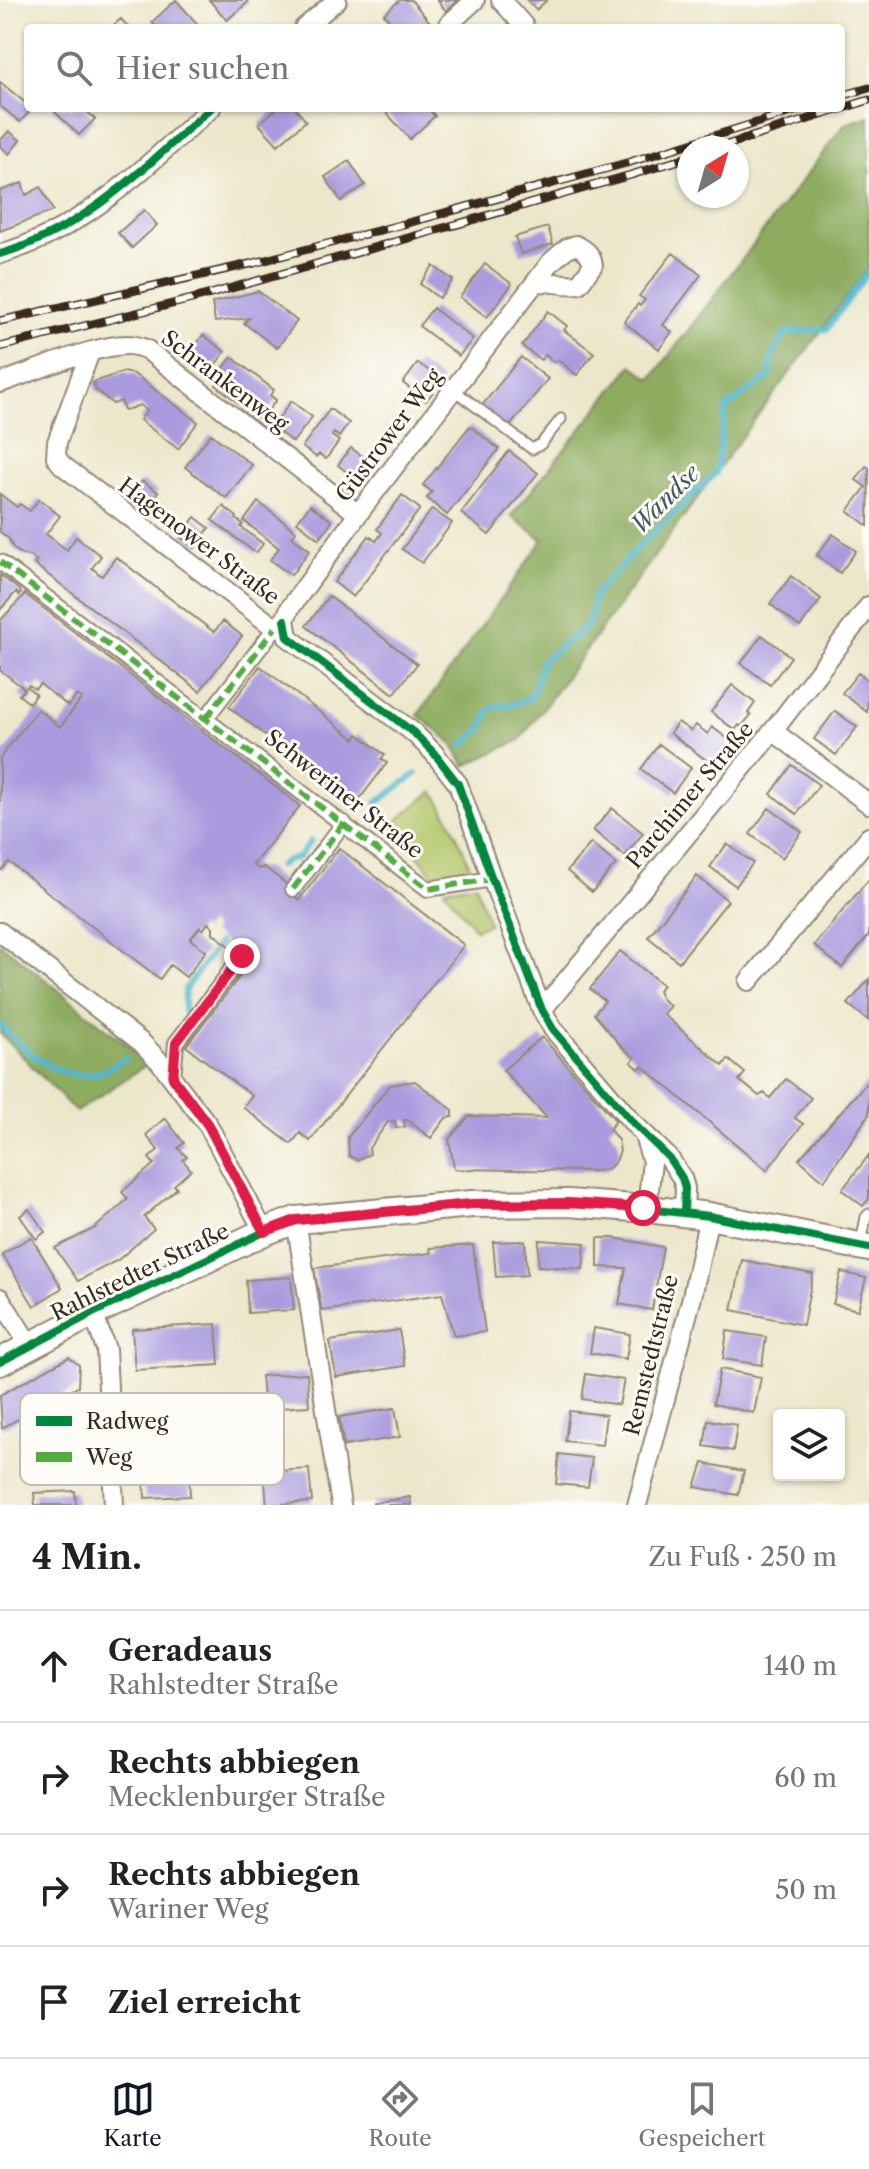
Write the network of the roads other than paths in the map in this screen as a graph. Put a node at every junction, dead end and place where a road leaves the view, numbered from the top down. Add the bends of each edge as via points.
1 (337, 0) edge
2 (475, 0) edge
3 (501, 0) edge
4 (309, 24) edge
5 (449, 24) edge
6 (522, 24) edge
7 (207, 112) edge
8 (0, 254) edge
9 (536, 282) dead end
10 (90, 352) junction
11 (0, 383) edge
12 (454, 390) junction
13 (561, 419) dead end
14 (358, 514) junction
15 (0, 562) edge
16 (869, 606) edge
17 (280, 624) junction
18 (206, 718) junction
19 (773, 731) junction
20 (869, 804) edge
21 (344, 823) junction
22 (869, 837) edge
23 (492, 879) junction
24 (293, 889) dead end
25 (0, 932) edge
26 (242, 956) dead end
27 (749, 981) dead end
28 (542, 1010) junction
29 (173, 1078) junction
30 (644, 1136) junction
31 (647, 1209) junction
32 (697, 1214) junction
33 (869, 1214) edge
34 (296, 1220) junction
35 (264, 1232) junction
36 (865, 1247) edge
37 (0, 1298) edge
38 (93, 1313) junction
39 (30, 1346) junction
40 (0, 1362) edge
41 (108, 1393) edge
42 (113, 1485) edge
43 (114, 1505) edge
44 (341, 1505) edge
45 (637, 1505) edge

1 - 4 street
2 - 5 street
3 - 6 street
7 - 8 street via 84,216 46,238
9 - 12 street, Güstrower Weg
10 - 11 street, Schrankenweg
10 - 14 street, Schrankenweg via 119,345 146,349
10 - 17 street, Hagenower Straße via 56,457 100,496
12 - 13 lane via 532,449
12 - 14 street, Güstrower Weg
14 - 17 street, Güstrower Weg
15 - 18 street, Schweriner Straße
16 - 19 street, Parchimer Straße
17 - 18 street
17 - 23 street, Hagenower Straße via 288,637 414,733 447,768 458,784
18 - 21 street, Schweriner Straße
19 - 20 street
19 - 28 street, Parchimer Straße
21 - 23 street, Schweriner Straße via 428,889
21 - 24 street
22 - 27 street
23 - 28 street
25 - 29 street via 142,1043
26 - 29 street via 176,1043
28 - 30 street
29 - 35 street via 208,1125
30 - 31 street via 652,1161
30 - 32 street via 669,1158
31 - 32 main road, Rahlstedter Straße
31 - 34 main road, Rahlstedter Straße via 472,1204
32 - 36 main road, Rahlstedter Straße
32 - 45 street, Remstedtstraße via 692,1297
33 - 36 lane
34 - 35 main road, Rahlstedter Straße
34 - 44 street
35 - 38 main road, Rahlstedter Straße
37 - 39 street
38 - 39 main road, Rahlstedter Straße
38 - 41 street via 106,1349
39 - 40 main road, Rahlstedter Straße
42 - 43 street

